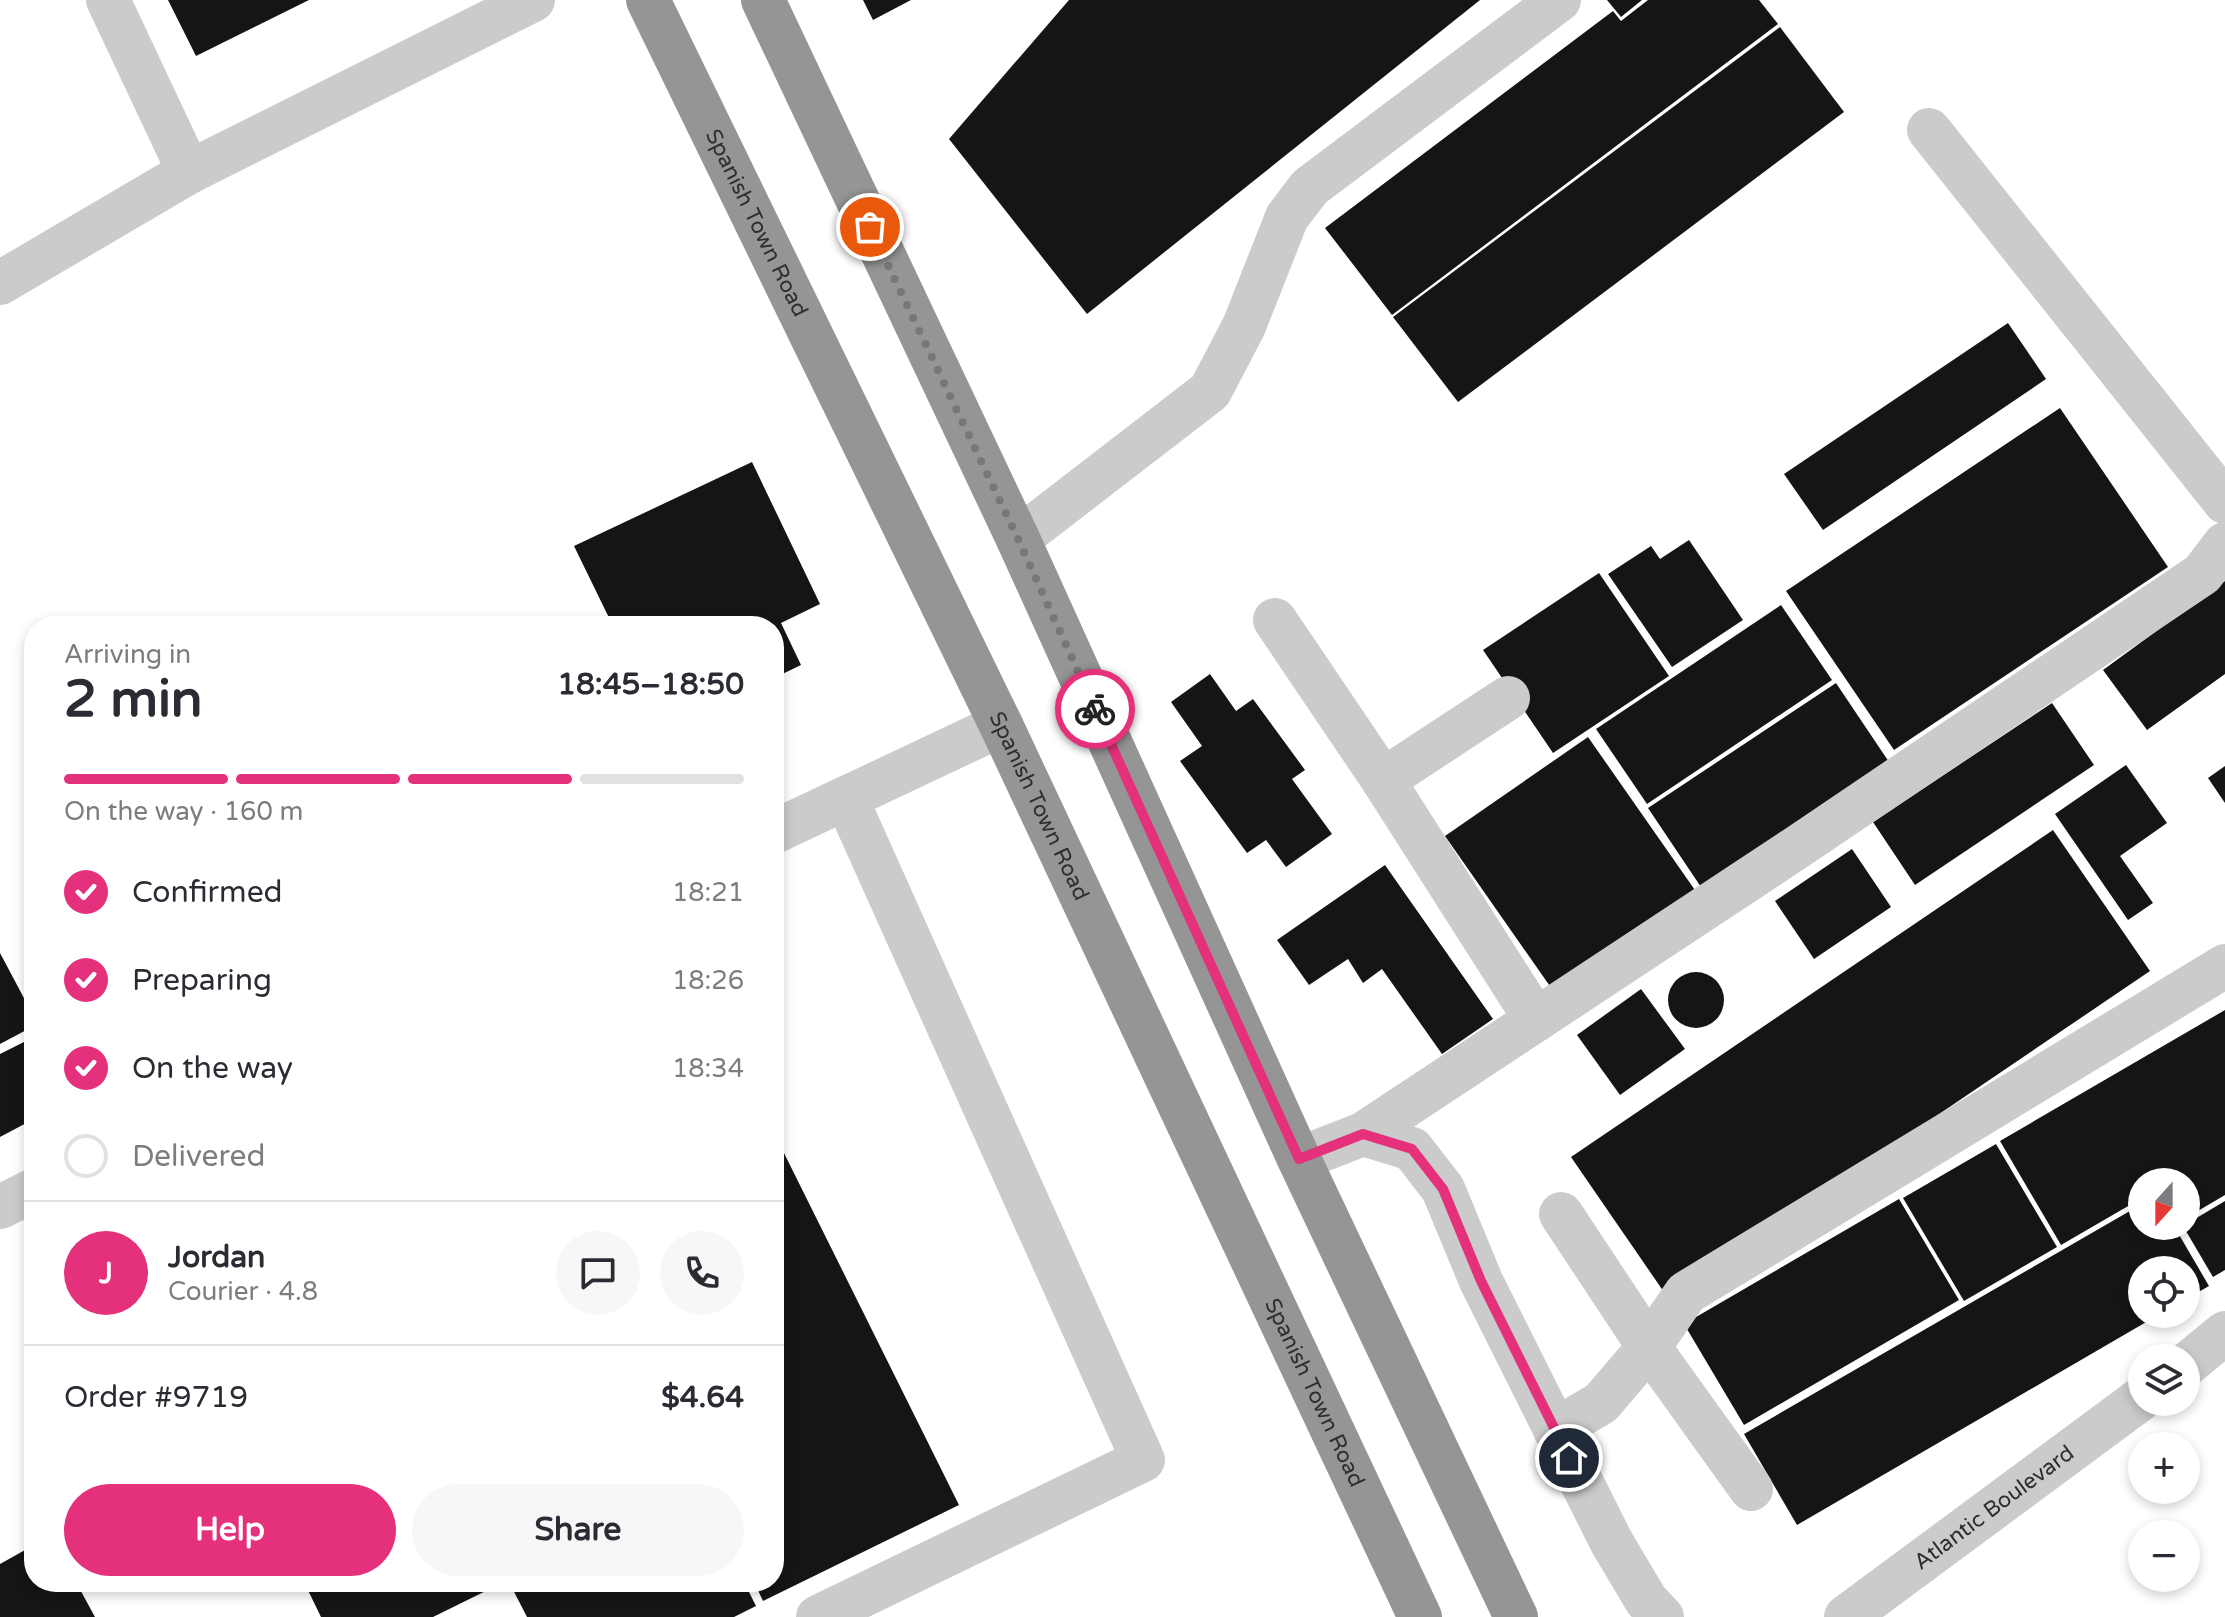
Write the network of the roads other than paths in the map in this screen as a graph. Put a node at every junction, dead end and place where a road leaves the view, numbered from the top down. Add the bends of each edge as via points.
1 (108, 0) edge
2 (533, 0) edge
3 (648, 0) edge
4 (763, 0) edge
5 (1559, 0) edge
6 (1929, 130) dead end
7 (189, 172) junction
8 (0, 283) edge
9 (2225, 502) edge
10 (1018, 539) junction
11 (2225, 544) edge
12 (1275, 620) dead end
13 (1508, 698) dead end
14 (1001, 725) junction
15 (1383, 780) junction
16 (846, 798) junction
17 (784, 827) edge
18 (2225, 966) edge
19 (1536, 1020) junction
20 (1363, 1134) junction
21 (1299, 1159) junction
22 (24, 1195) edge
23 (0, 1207) edge
24 (1561, 1214) dead end
25 (2225, 1333) edge
26 (1649, 1347) junction
27 (2200, 1354) edge
28 (2128, 1408) edge
29 (1555, 1430) junction
30 (1751, 1489) dead end
31 (818, 1617) edge
32 (1420, 1617) edge
33 (1516, 1617) edge
34 (1662, 1617) edge
35 (1846, 1617) edge

1 - 7 street
2 - 7 street
3 - 14 highway, Spanish Town Road
4 - 10 highway
5 - 10 street via 1310,187 1287,217 1244,326 1210,391
6 - 9 street
7 - 8 street
10 - 21 highway
11 - 19 street via 2202,574
12 - 15 street
13 - 15 street
14 - 16 street
14 - 32 highway, Spanish Town Road
15 - 19 street
16 - 17 street
16 - 31 street via 1143,1460
18 - 26 street via 1686,1293
19 - 20 street
20 - 21 street
20 - 29 street via 1412,1149 1443,1189 1481,1281
21 - 33 highway
22 - 23 street
24 - 26 street
25 - 27 street
26 - 29 street via 1601,1403
26 - 30 street
28 - 35 street, Atlantic Boulevard
29 - 34 street via 1611,1541

